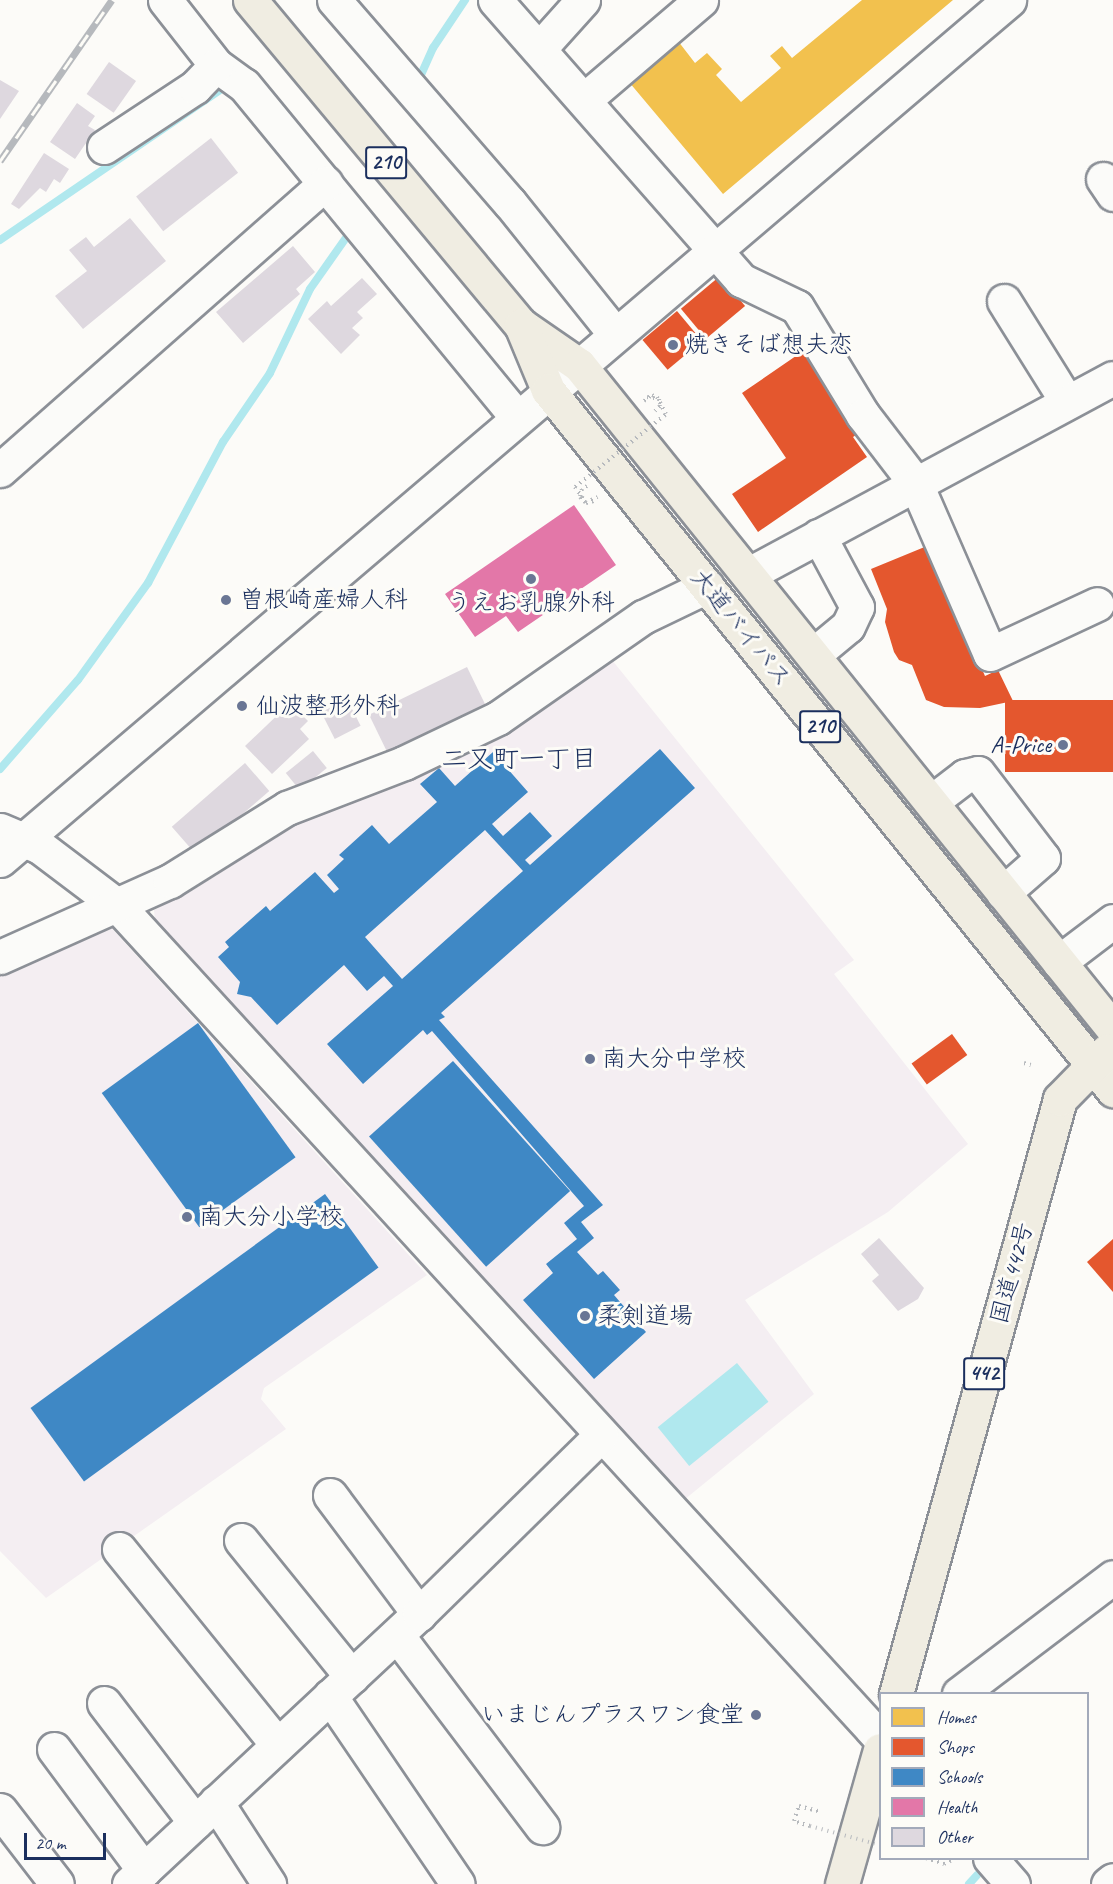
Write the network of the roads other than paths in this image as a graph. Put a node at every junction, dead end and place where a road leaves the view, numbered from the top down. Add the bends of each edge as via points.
1 (165, 0) edge
2 (250, 0) edge
3 (334, 0) edge
4 (495, 0) edge
5 (583, 0) edge
6 (701, 0) edge
7 (1009, 0) edge
8 (539, 49) junction
9 (216, 65) junction
10 (584, 100) junction
11 (104, 147) dead end
12 (325, 183) junction
13 (715, 250) junction
14 (1004, 301) dead end
15 (521, 325) junction
16 (615, 334) junction
17 (579, 365) junction
18 (1113, 378) edge
19 (548, 390) junction
20 (1068, 402) junction
21 (517, 417) junction
22 (0, 470) edge
23 (916, 484) junction
24 (892, 519) dead end
25 (822, 542) junction
26 (749, 574) junction
27 (707, 586) junction
28 (1097, 604) dead end
29 (813, 655) junction
30 (931, 802) junction
31 (8, 844) edge
32 (1004, 892) junction
33 (118, 906) junction
34 (1113, 921) edge
35 (0, 957) edge
36 (1059, 962) junction
37 (1113, 1029) edge
38 (1102, 1055) edge
39 (1113, 1089) edge
40 (601, 1435) junction
41 (330, 1495) dead end
42 (241, 1540) dead end
43 (119, 1549) dead end
44 (1113, 1577) edge
45 (408, 1624) junction
46 (341, 1687) junction
47 (897, 1692) edge
48 (962, 1692) edge
49 (104, 1702) dead end
50 (879, 1737) edge
51 (278, 1745) junction
52 (54, 1749) dead end
53 (879, 1754) edge
54 (0, 1810) edge
55 (205, 1812) junction
56 (542, 1827) dead end
57 (992, 1860) edge
58 (137, 1877) edge
59 (1113, 1880) edge
60 (57, 1884) edge
61 (269, 1884) edge
62 (458, 1884) edge
63 (842, 1884) edge
64 (1013, 1884) edge
65 (1108, 1884) edge

1 - 9 street
2 - 15 highway, 大道バイパス / 210
3 - 16 street via 503,194
4 - 8 street
5 - 8 street
6 - 10 street
7 - 13 street
8 - 10 street
9 - 11 street via 195,87
9 - 12 street via 244,84
10 - 13 street
12 - 21 street
12 - 22 street
13 - 16 street
13 - 23 street via 741,280 797,307 863,415
14 - 20 street
15 - 17 highway, 大道バイパス / 210
15 - 19 highway, 大道バイパス / 210
16 - 17 street
17 - 19 street
17 - 26 highway, 大道バイパス / 210
18 - 20 street
19 - 21 street
19 - 27 highway, 大道バイパス / 210
20 - 23 street
21 - 31 street
23 - 25 street
23 - 28 street via 990,654
24 - 25 street
25 - 26 street
25 - 29 street via 857,607 848,626
26 - 29 highway, 大道バイパス / 210
27 - 33 street via 643,617 498,717 404,763 287,808 196,867
27 - 38 highway, 大道バイパス / 210
29 - 30 highway, 大道バイパス / 210
30 - 32 highway, 大道バイパス / 210
30 - 32 street via 965,776 978,773 1043,858
31 - 33 street via 40,846
32 - 36 highway, 大道バイパス / 210
33 - 35 street
33 - 40 street
34 - 36 street
36 - 37 highway, 大道バイパス / 210
38 - 39 highway, 大道バイパス / 210
38 - 47 highway, 国道442号 / 442 via 1060,1099
40 - 45 street
40 - 50 street
41 - 45 street
42 - 46 street
43 - 51 street
44 - 48 street
45 - 46 street
45 - 56 street
46 - 51 street
46 - 62 street
49 - 55 street
51 - 55 street
52 - 58 street
53 - 63 highway
54 - 60 street
55 - 58 street
55 - 61 street
57 - 64 street
59 - 65 street

